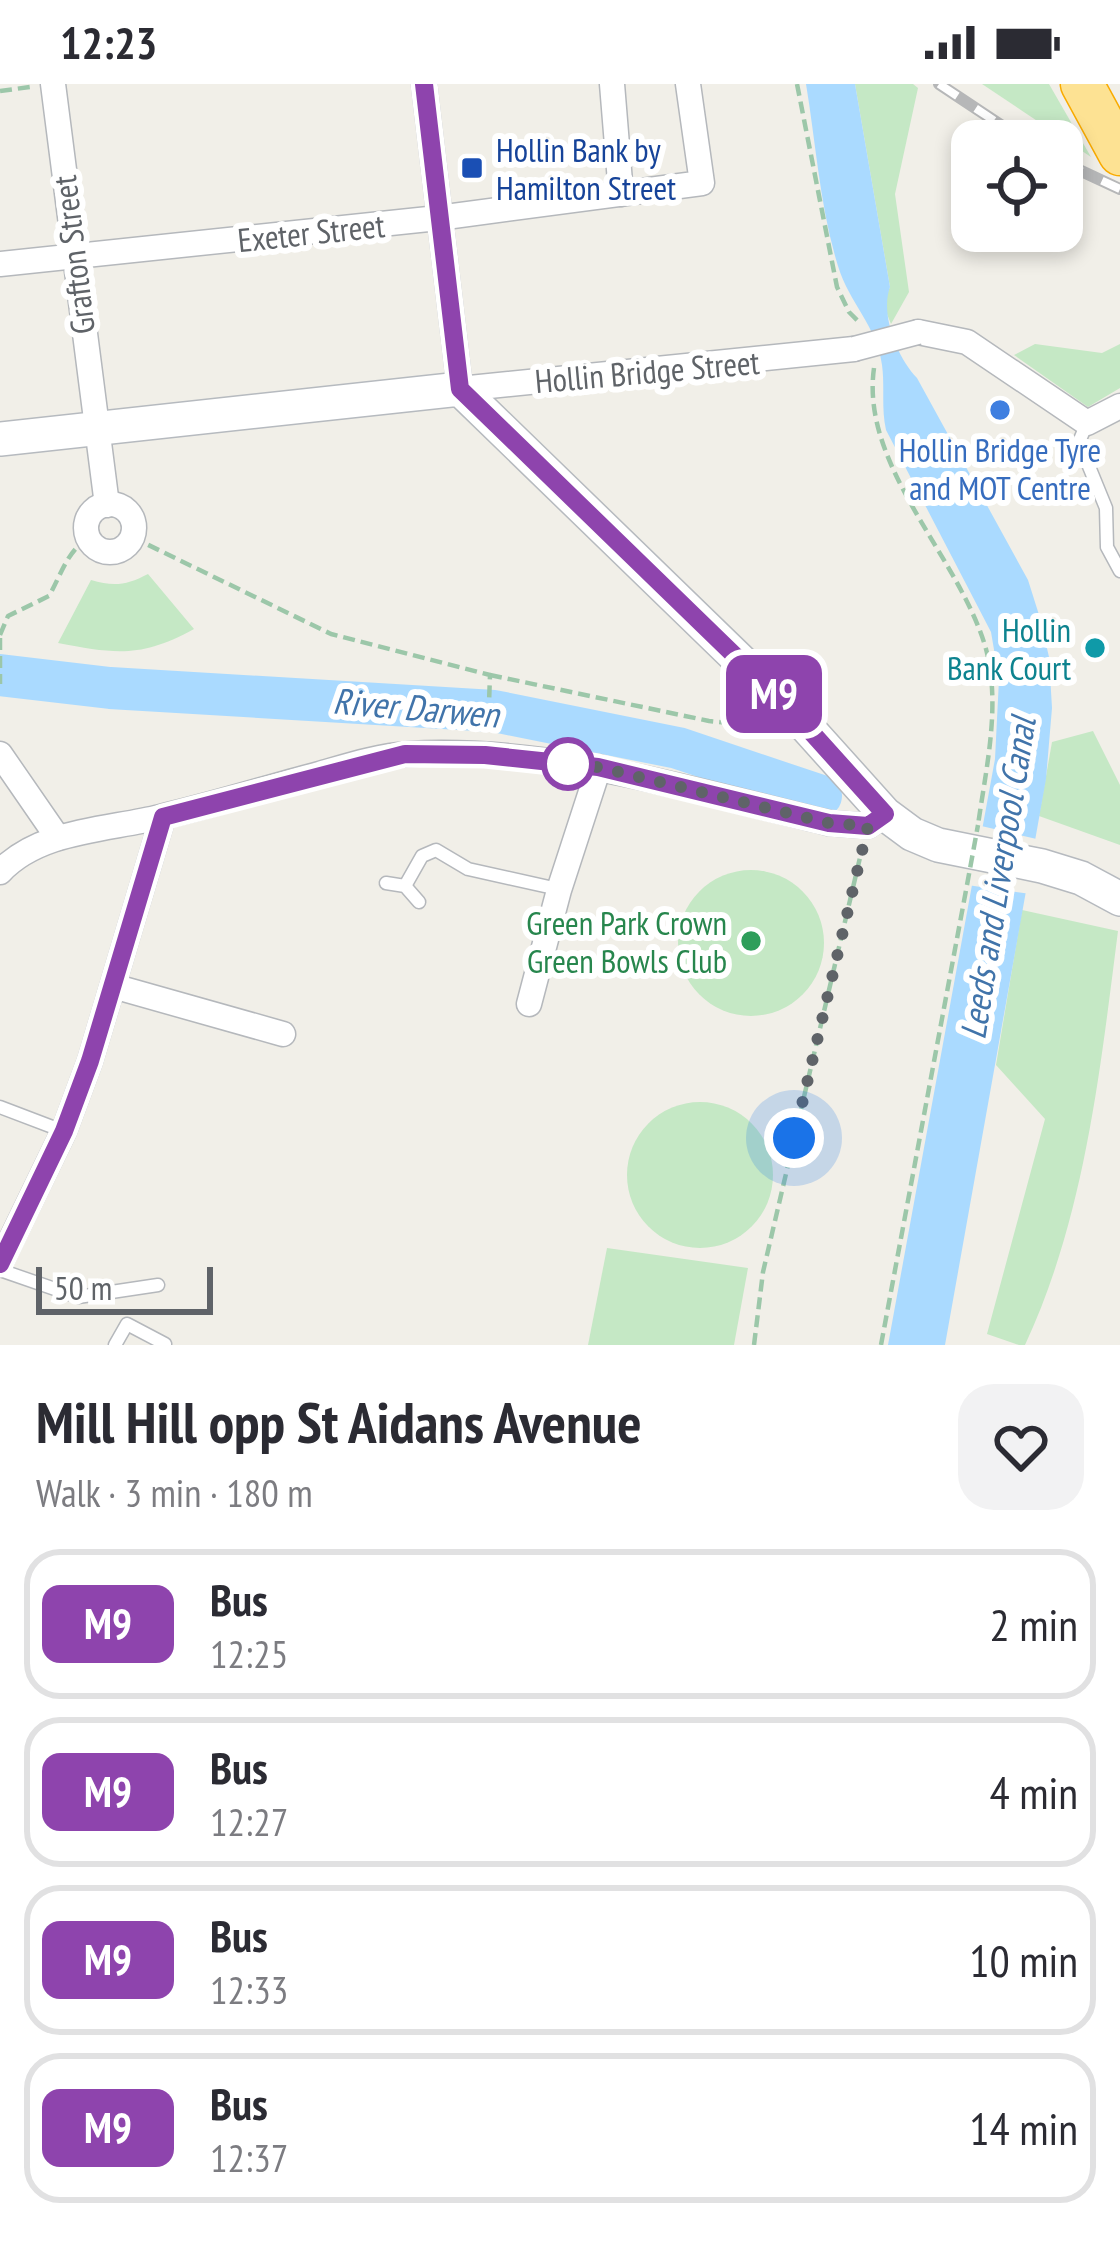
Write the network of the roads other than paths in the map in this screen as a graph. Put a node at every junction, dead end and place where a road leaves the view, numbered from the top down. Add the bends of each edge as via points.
1 (424, 84) edge
2 (612, 84) edge
3 (688, 84) edge
4 (1082, 84) edge
5 (43, 85) edge
6 (1120, 154) edge
7 (621, 194) junction
8 (438, 218) junction
9 (73, 256) junction
10 (0, 264) edge
11 (460, 389) junction
12 (1120, 406) edge
13 (1087, 423) junction
14 (94, 427) junction
15 (0, 439) edge
16 (107, 505) junction
17 (1120, 571) edge
18 (0, 754) edge
19 (598, 767) junction
20 (163, 817) junction
21 (876, 820) junction
22 (58, 838) junction
23 (8, 864) edge
24 (386, 883) dead end
25 (405, 886) junction
26 (559, 890) junction
27 (1120, 899) edge
28 (419, 902) dead end
29 (113, 986) junction
30 (529, 1004) dead end
31 (283, 1034) dead end
32 (0, 1107) edge
33 (64, 1131) junction
34 (0, 1267) edge
35 (158, 1285) dead end
36 (165, 1344) edge
37 (116, 1345) edge

1 - 8 street
2 - 7 street
3 - 7 street, Exeter Street via 702,183
4 - 6 highway
5 - 9 street, Grafton Street
7 - 8 street, Exeter Street
8 - 9 street, Exeter Street
8 - 11 street
9 - 10 street, Exeter Street
9 - 14 street, Grafton Street
11 - 13 street, Hollin Bridge Street, bridge via 866,348 918,332 967,342
11 - 14 main road, Hollin Bridge Street
11 - 21 main road via 795,714
12 - 13 street
13 - 17 lane via 1078,442 1106,508 1106,547
14 - 15 main road, Hollin Bridge Street
14 - 16 street, Grafton Street
16 - 16 street via 131,517 132,538 105,552 88,538 88,519
18 - 22 street
19 - 20 street via 405,754
19 - 21 street via 829,823
19 - 26 street
20 - 22 street
20 - 29 street
21 - 27 main road via 938,845 1081,878
22 - 23 street
24 - 25 lane
25 - 26 lane via 422,856 436,850 468,869
25 - 28 lane
26 - 30 street
29 - 31 street
29 - 33 street
32 - 33 lane
33 - 34 street
34 - 35 lane via 78,1297
36 - 37 lane via 127,1324

